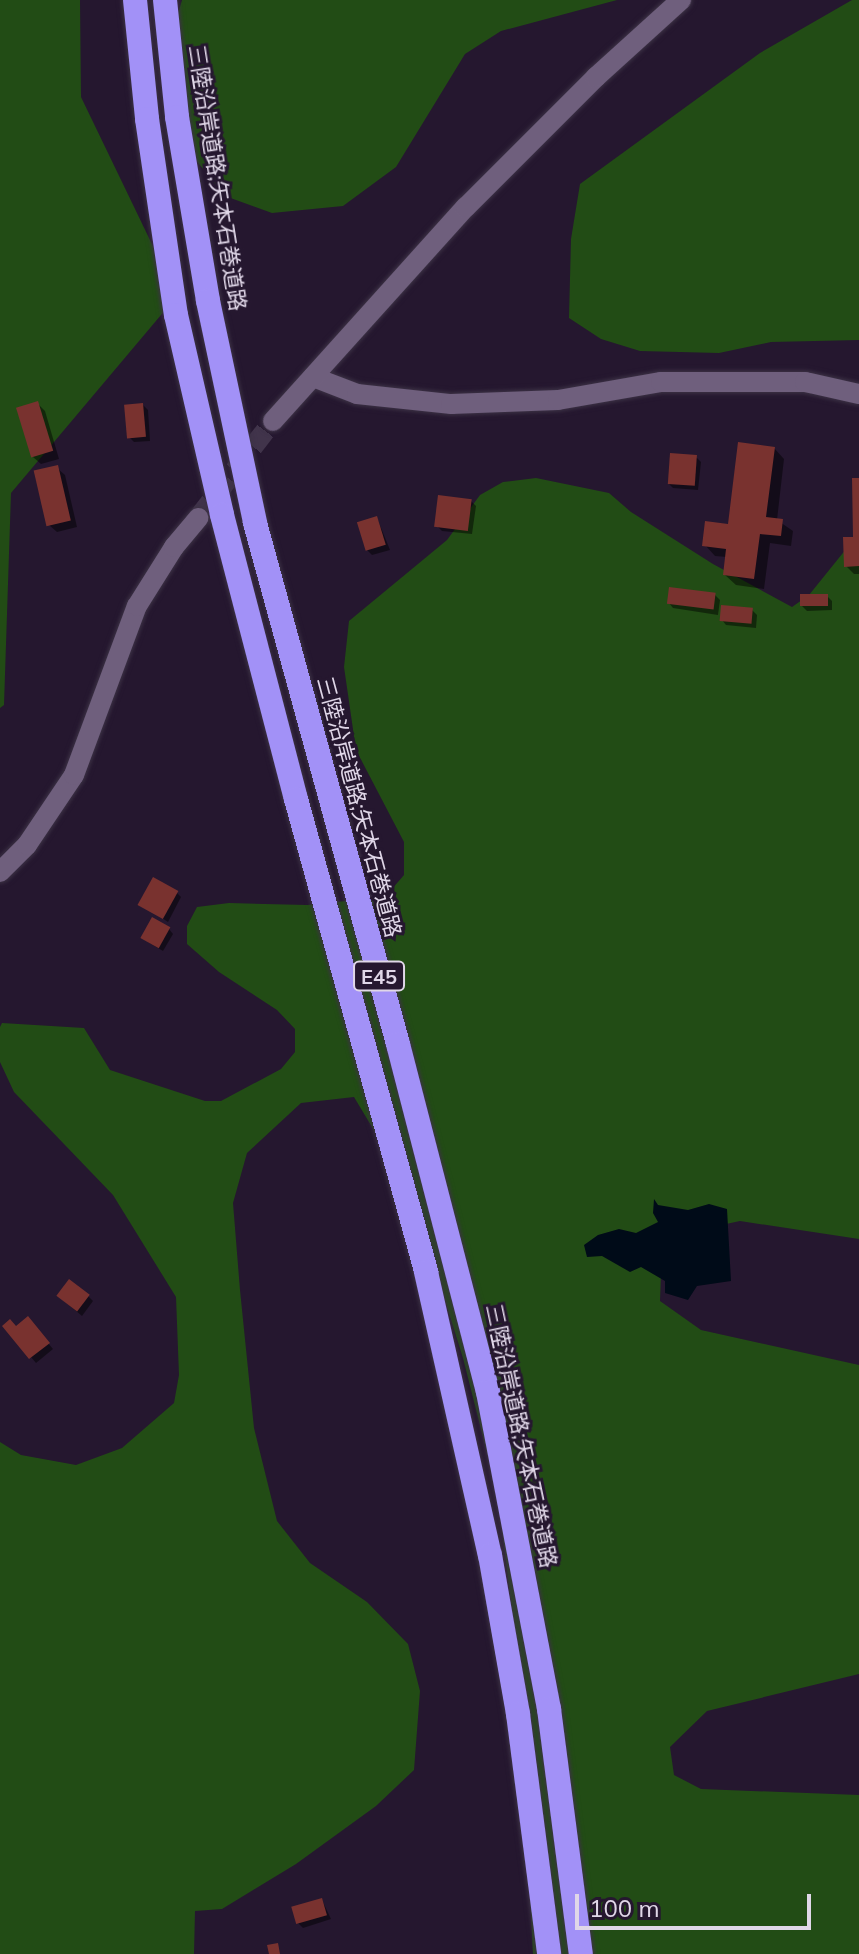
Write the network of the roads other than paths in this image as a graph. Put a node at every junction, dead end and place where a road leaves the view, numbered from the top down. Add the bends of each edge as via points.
1 (135, 0) edge
2 (165, 0) edge
3 (681, 0) edge
4 (313, 377) junction
5 (859, 394) edge
6 (273, 421) tunnel mouth
7 (198, 518) tunnel mouth
8 (0, 872) edge
9 (549, 1954) edge
10 (581, 1954) edge

1 - 9 highway, E45 via 176,315 296,799 426,1272 490,1555 518,1714
2 - 10 highway, 三陸沿岸道路;矢本石巻道路 / E45 via 177,117 208,301 255,523 488,1392 549,1709
3 - 4 street via 466,207
4 - 5 street via 357,394 451,404 558,400 661,382 805,382
4 - 6 street
7 - 8 street via 137,606 74,775 27,845

